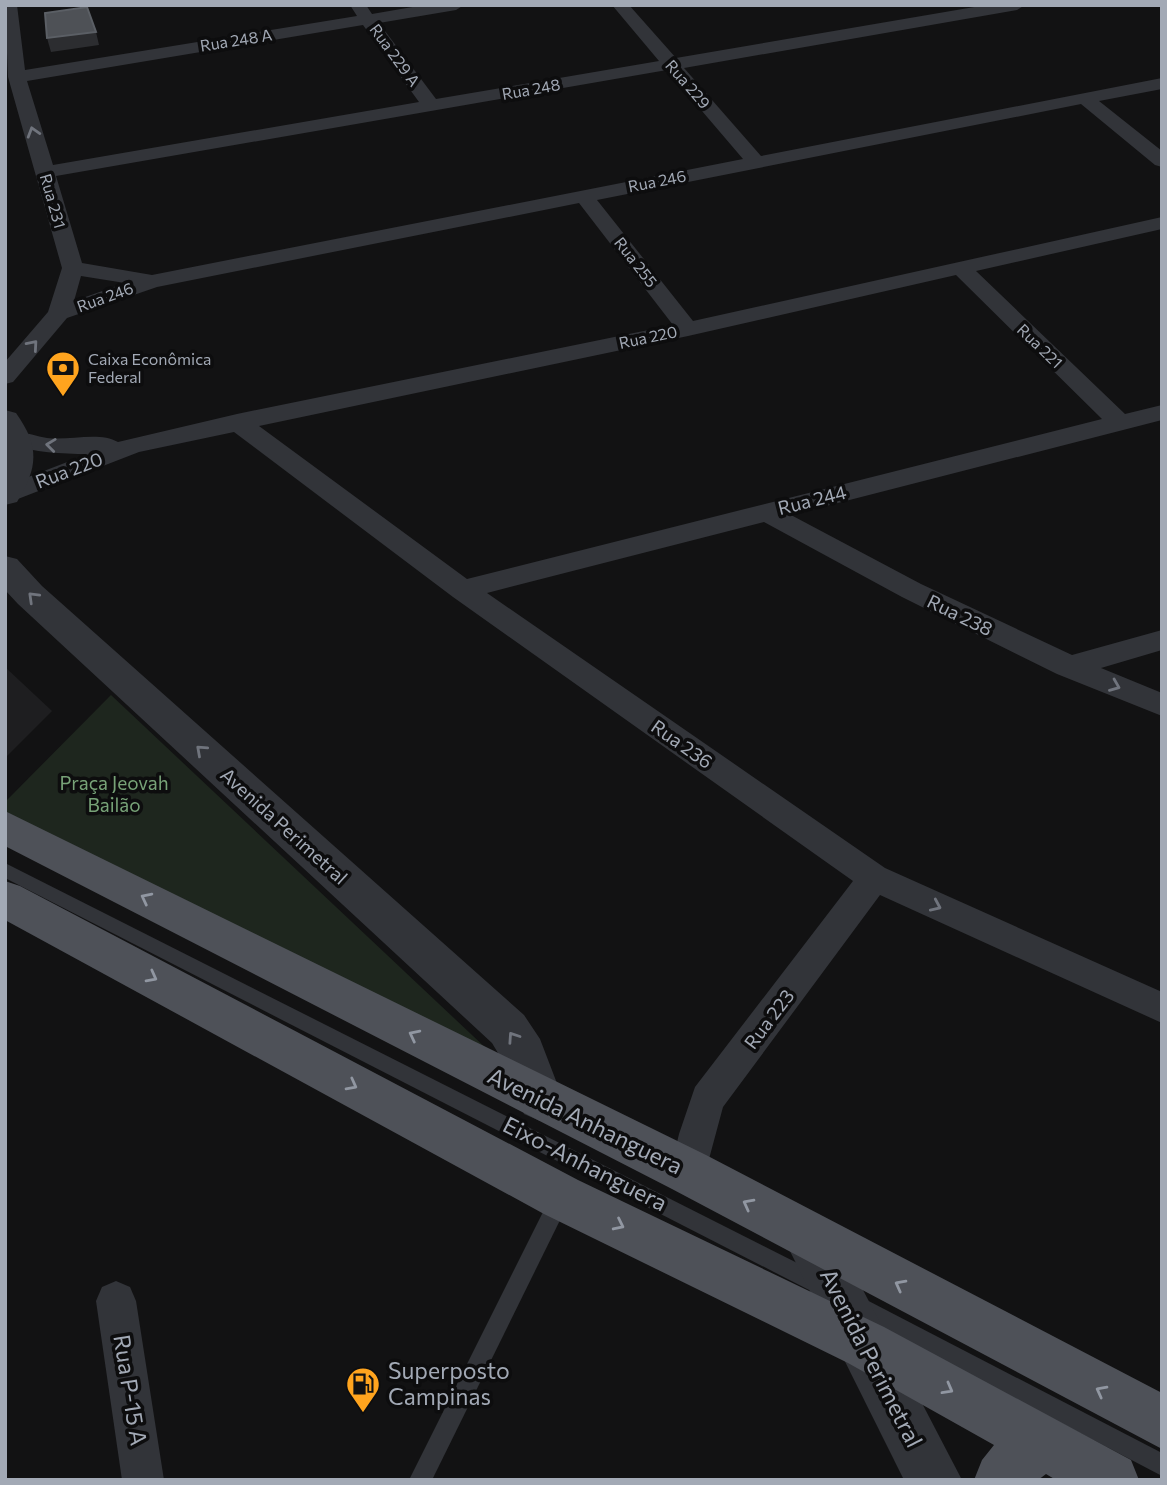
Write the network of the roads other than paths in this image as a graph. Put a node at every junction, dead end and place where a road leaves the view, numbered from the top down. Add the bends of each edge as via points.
1 (9, 5) edge
2 (456, 5) edge
3 (620, 5) edge
4 (1017, 5) edge
5 (963, 9) edge
6 (363, 12) edge
7 (671, 65) junction
8 (17, 77) junction
9 (1162, 83) edge
10 (1084, 98) junction
11 (431, 106) junction
12 (1162, 161) edge
13 (756, 162) junction
14 (45, 172) junction
15 (584, 196) junction
16 (1162, 223) edge
17 (73, 268) junction
18 (961, 268) junction
19 (152, 281) junction
20 (60, 313) junction
21 (688, 329) junction
22 (5, 377) edge
23 (1162, 412) edge
24 (236, 422) junction
25 (1120, 423) junction
26 (11, 430) edge
27 (133, 445) junction
28 (5, 495) edge
29 (766, 512) junction
30 (5, 568) edge
31 (463, 590) junction
32 (1162, 640) edge
33 (1068, 667) junction
34 (1162, 705) edge
35 (5, 827) edge
36 (5, 870) edge
37 (874, 878) junction
38 (5, 899) edge
39 (1162, 1008) edge
40 (540, 1099) junction
41 (689, 1172) junction
42 (561, 1197) junction
43 (808, 1237) junction
44 (840, 1296) junction
45 (116, 1301) dead end
46 (866, 1345) junction
47 (1162, 1422) edge
48 (1045, 1442) junction
49 (1162, 1465) edge
50 (143, 1480) edge
51 (419, 1480) edge
52 (934, 1480) edge
53 (1002, 1480) edge
54 (1111, 1480) edge

1 - 8 street, Rua 231
2 - 6 street, Rua 248 A
3 - 7 street, Rua 229
4 - 5 street, Rua 248
5 - 7 street, Rua 248
6 - 8 street, Rua 248 A
6 - 11 street, Rua 229 A
7 - 11 street, Rua 248
7 - 13 street, Rua 229
14 -> 8 street, Rua 231
9 - 10 street, Rua 246
10 - 12 street
10 - 13 street, Rua 246
11 - 14 street, Rua 248
13 - 15 street, Rua 246
14 - 17 street, Rua 231
15 - 19 street, Rua 246
15 - 21 street, Rua 255
16 - 18 street, Rua 220
17 - 19 street, Rua 246
17 - 20 street
18 - 21 street, Rua 220
18 - 25 street, Rua 221
19 - 20 street, Rua 246
22 -> 20 street
21 - 24 street, Rua 220
23 - 25 street, Rua 244
24 - 27 street, Rua 220
24 - 31 street, Rua 236
25 - 29 street, Rua 244
27 -> 26 street, Rua 220 via 49,446
26 - 28 street via 19,465
27 - 28 street, Rua 220
29 - 31 street, Rua 244
29 - 33 street, Rua 238 via 878,575
40 -> 30 street, Avenida Perimetral via 524,1054 508,1029
31 - 37 street, Rua 236
32 - 33 street
33 -> 34 street, Rua 238
40 -> 35 main road, Avenida Anhanguera
36 - 44 lane, Eixo-Anhanguera
37 -> 39 street, Rua 236
37 - 41 street, Rua 223 via 709,1099
38 -> 42 main road
40 - 41 main road, Avenida Anhanguera
43 -> 41 main road, Avenida Anhanguera
42 -> 46 main road
42 - 51 lane
43 - 44 street, Avenida Perimetral
47 -> 43 main road, Avenida Anhanguera
44 - 46 street, Avenida Perimetral
44 - 49 lane, Eixo-Anhanguera
45 - 50 street, Rua P-15 A
46 -> 48 main road
46 - 52 street, Avenida Perimetral
48 - 53 main road via 1015,1463
48 - 54 main road

